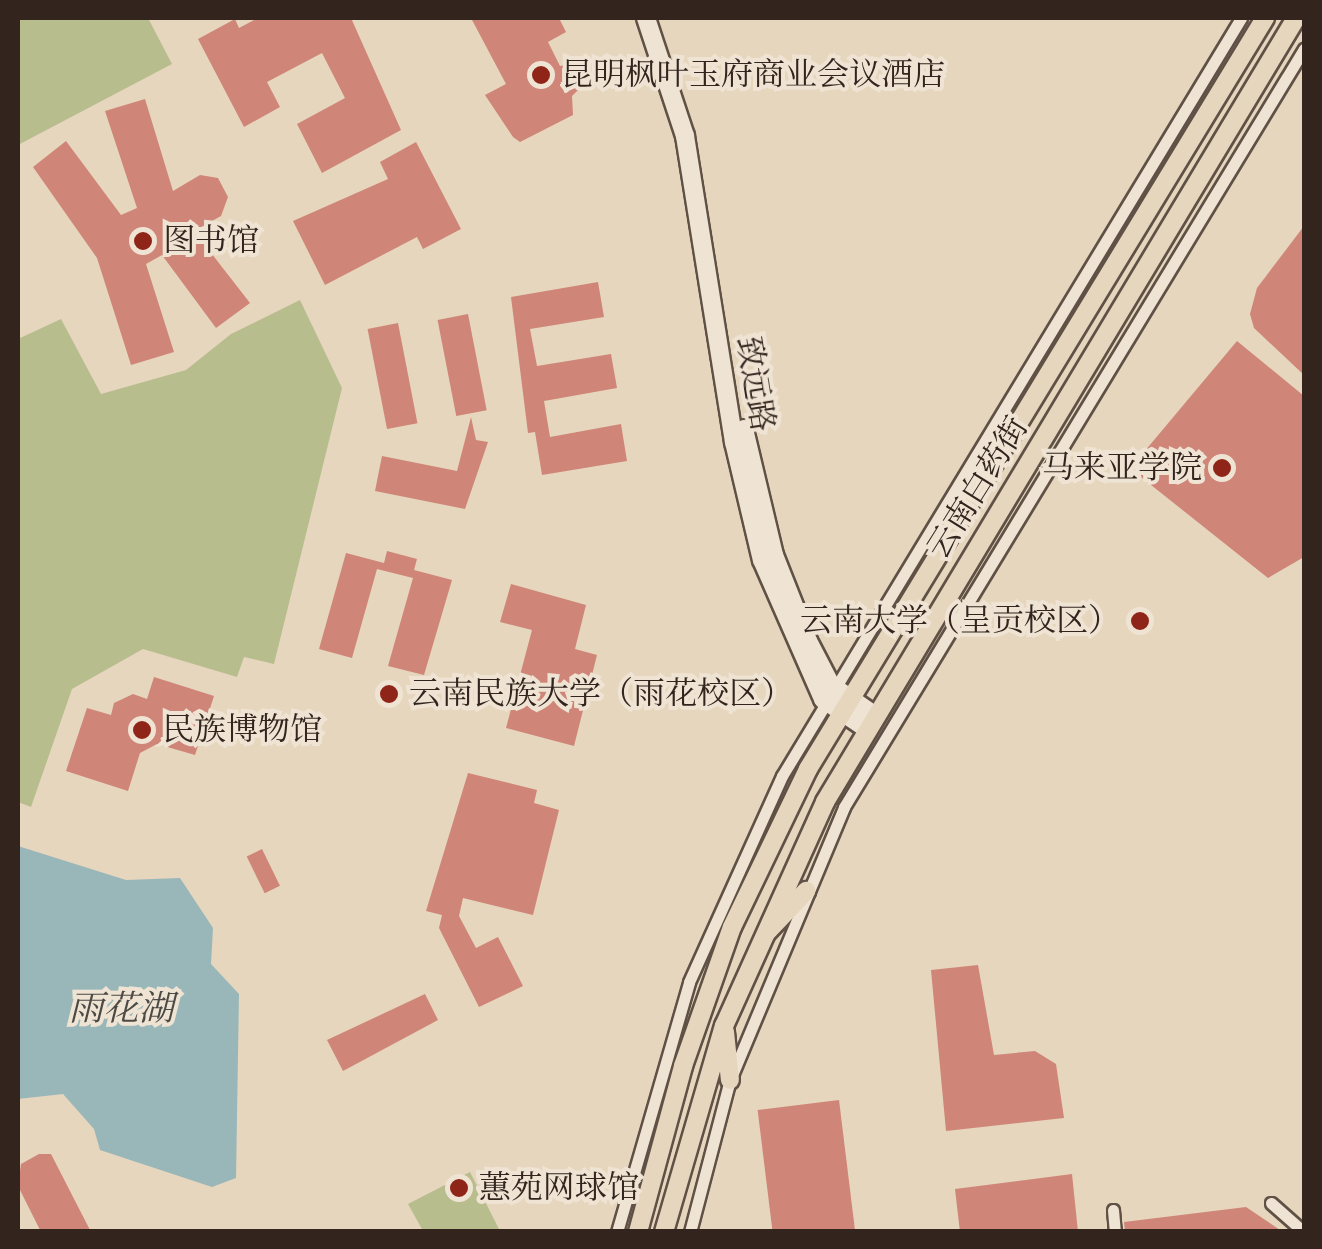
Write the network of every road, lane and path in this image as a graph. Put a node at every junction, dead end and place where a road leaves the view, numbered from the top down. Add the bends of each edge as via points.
1 (646, 18) edge
2 (659, 18) edge
3 (1241, 18) edge
4 (1266, 18) edge
5 (1296, 18) edge
6 (1304, 49) edge
7 (890, 630) junction
8 (916, 646) junction
9 (827, 692) junction
10 (844, 706) junction
11 (870, 722) junction
12 (808, 769) junction
13 (834, 786) junction
14 (806, 891) junction
15 (756, 944) junction
16 (724, 1026) junction
17 (730, 1080) junction
18 (1271, 1202) dead end
19 (1113, 1210) dead end
20 (618, 1232) edge
21 (638, 1232) edge
22 (664, 1232) edge
23 (690, 1232) edge
24 (1116, 1232) edge
25 (1304, 1232) edge

1 - 9 main road, 致远路 via 684,136 746,504 784,618
2 - 9 main road, 致远路 via 706,182 758,496
3 - 9 street
4 - 7 main road, 云南白药街
5 - 8 main road, 云南白药街
6 - 14 street via 882,740
7 - 8 main road via 898,646
7 - 10 main road, 云南白药街
8 - 11 main road, 云南白药街
9 - 10 main road, 致远路
9 - 20 street via 689,982
10 - 11 main road, 致远路
10 - 12 main road, 云南白药街
11 - 13 main road, 云南白药街
12 - 13 main road via 827,770
12 - 21 main road, 云南白药街 via 720,958
13 - 15 main road, 云南白药街
14 - 15 main road
14 - 17 street
15 - 16 main road, 云南白药街
16 - 17 main road
16 - 22 main road, 云南白药街
17 - 23 street
18 - 25 street
19 - 24 street

